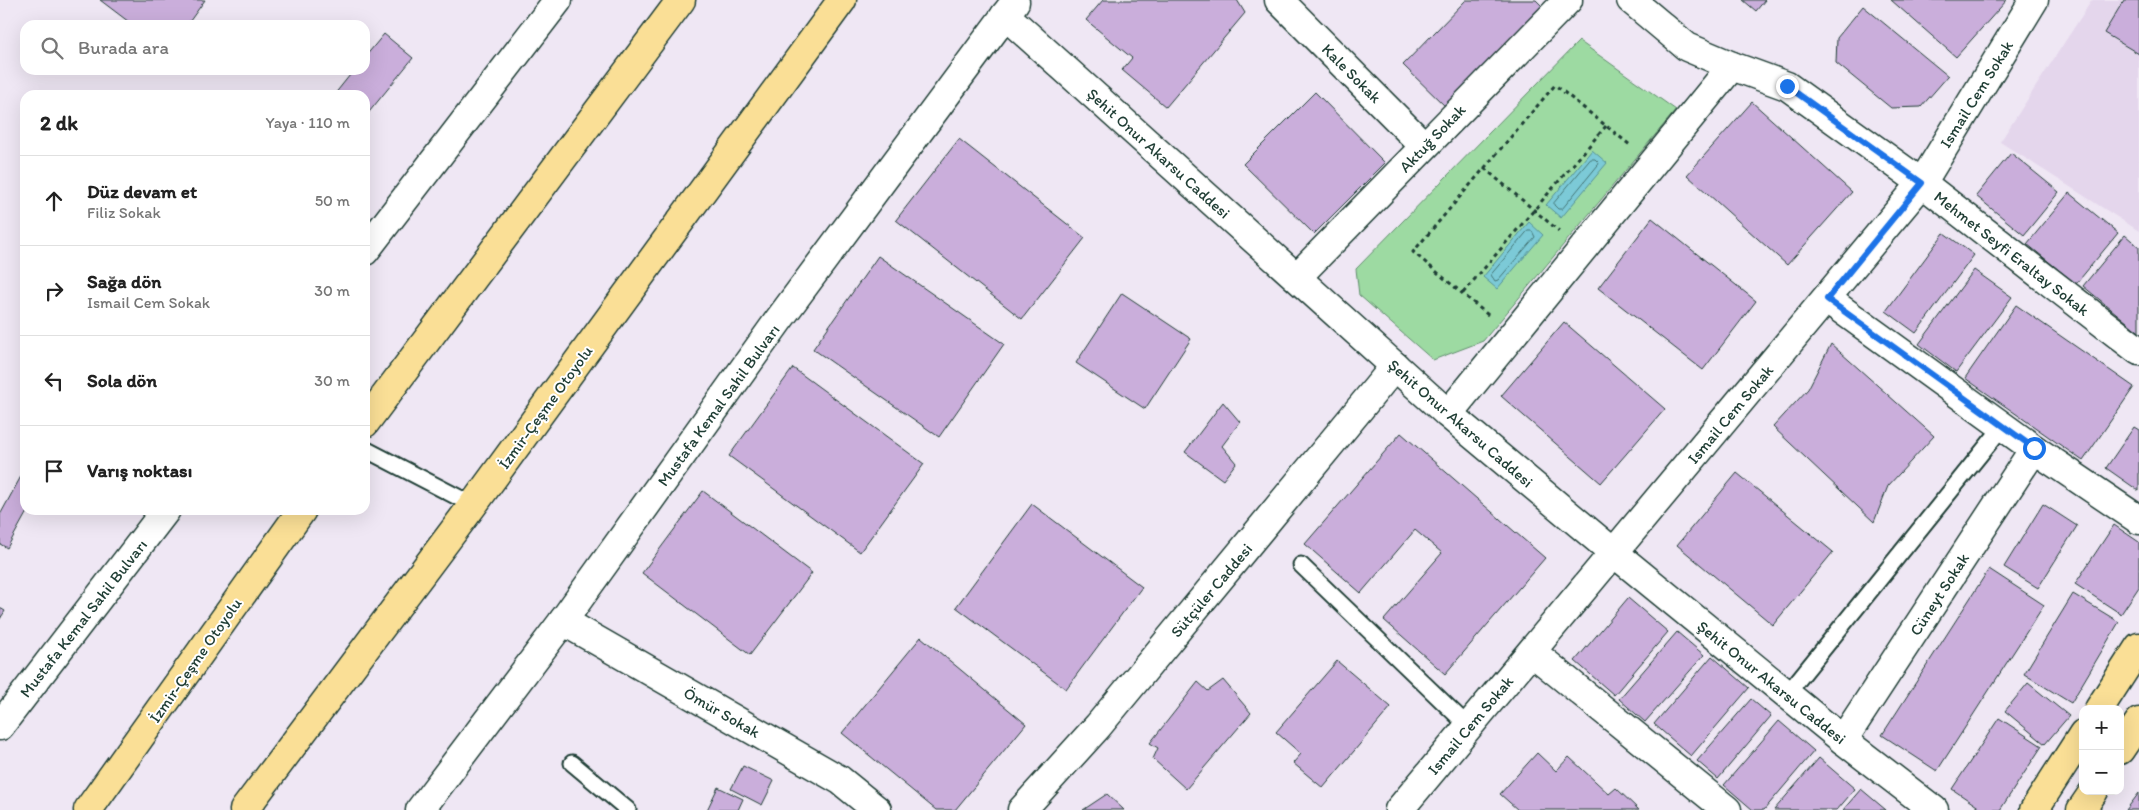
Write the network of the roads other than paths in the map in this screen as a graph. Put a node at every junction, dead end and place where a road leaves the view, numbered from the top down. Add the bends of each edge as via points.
1 (558, 0) edge
2 (680, 0) edge
3 (842, 0) edge
4 (1279, 0) edge
5 (1568, 0) edge
6 (1631, 0) edge
7 (2034, 0) edge
8 (1011, 8) edge
9 (1732, 66) junction
10 (1424, 146) junction
11 (1922, 183) junction
12 (370, 244) edge
13 (1297, 277) junction
14 (1827, 299) junction
15 (2139, 351) edge
16 (1395, 366) junction
17 (1448, 414) junction
18 (370, 416) edge
19 (2003, 426) junction
20 (2034, 448) junction
21 (370, 451) edge
22 (473, 505) junction
23 (162, 515) edge
24 (298, 515) edge
25 (2139, 520) edge
26 (1613, 552) junction
27 (1301, 566) dead end
28 (562, 621) junction
29 (2139, 647) edge
30 (1532, 652) junction
31 (1787, 694) junction
32 (2102, 705) edge
33 (2139, 722) edge
34 (0, 726) edge
35 (1469, 727) junction
36 (1843, 740) junction
37 (2079, 740) edge
38 (2124, 744) edge
39 (572, 763) dead end
40 (2091, 795) edge
41 (88, 810) edge
42 (244, 810) edge
43 (420, 810) edge
44 (628, 810) edge
45 (877, 810) edge
46 (1022, 810) edge
47 (1399, 810) edge
48 (1727, 810) edge
49 (1934, 810) edge
50 (2034, 810) edge
51 (2081, 810) edge

1 - 12 street
2 - 18 main road
3 - 22 main road, İzmir-Çeşme Otoyolu
4 - 10 street, Kale Sokak
5 - 10 street, Aktuğ Sokak
6 - 9 street, Mehmet Seyfi Eraltay Sokak via 1687,46
7 - 11 street, Ismail Cem Sokak
8 - 13 street, Şehit Onur Akarsu Caddesi
8 - 28 street, Mustafa Kemal Sahil Bulvarı via 778,321
9 - 11 street, Mehmet Seyfi Eraltay Sokak via 1787,86
9 - 17 street
10 - 13 street, Aktuğ Sokak
11 - 14 street, Ismail Cem Sokak
11 - 15 street, Mehmet Seyfi Eraltay Sokak
13 - 16 street, Şehit Onur Akarsu Caddesi
14 - 19 street
14 - 26 street, Ismail Cem Sokak
16 - 17 street, Şehit Onur Akarsu Caddesi
16 - 46 street, Sütçüler Caddesi via 1098,726
17 - 26 street, Şehit Onur Akarsu Caddesi
19 - 20 street
19 - 31 lane
20 - 25 street
20 - 36 street, Cüneyt Sokak
21 - 22 lane
22 - 42 main road, İzmir-Çeşme Otoyolu
23 - 34 street, Mustafa Kemal Sahil Bulvarı
24 - 41 main road, İzmir-Çeşme Otoyolu
26 - 30 street, Ismail Cem Sokak
26 - 31 street, Şehit Onur Akarsu Caddesi
27 - 35 lane
28 - 43 street, Mustafa Kemal Sahil Bulvarı
28 - 45 street, Ömür Sokak via 840,780
29 - 32 main road
30 - 35 street, Ismail Cem Sokak
30 - 48 street
31 - 36 street, Şehit Onur Akarsu Caddesi
33 - 38 main road
35 - 47 street, Ismail Cem Sokak
36 - 49 street, Şehit Onur Akarsu Caddesi
37 - 50 main road
39 - 44 lane
40 - 51 main road

